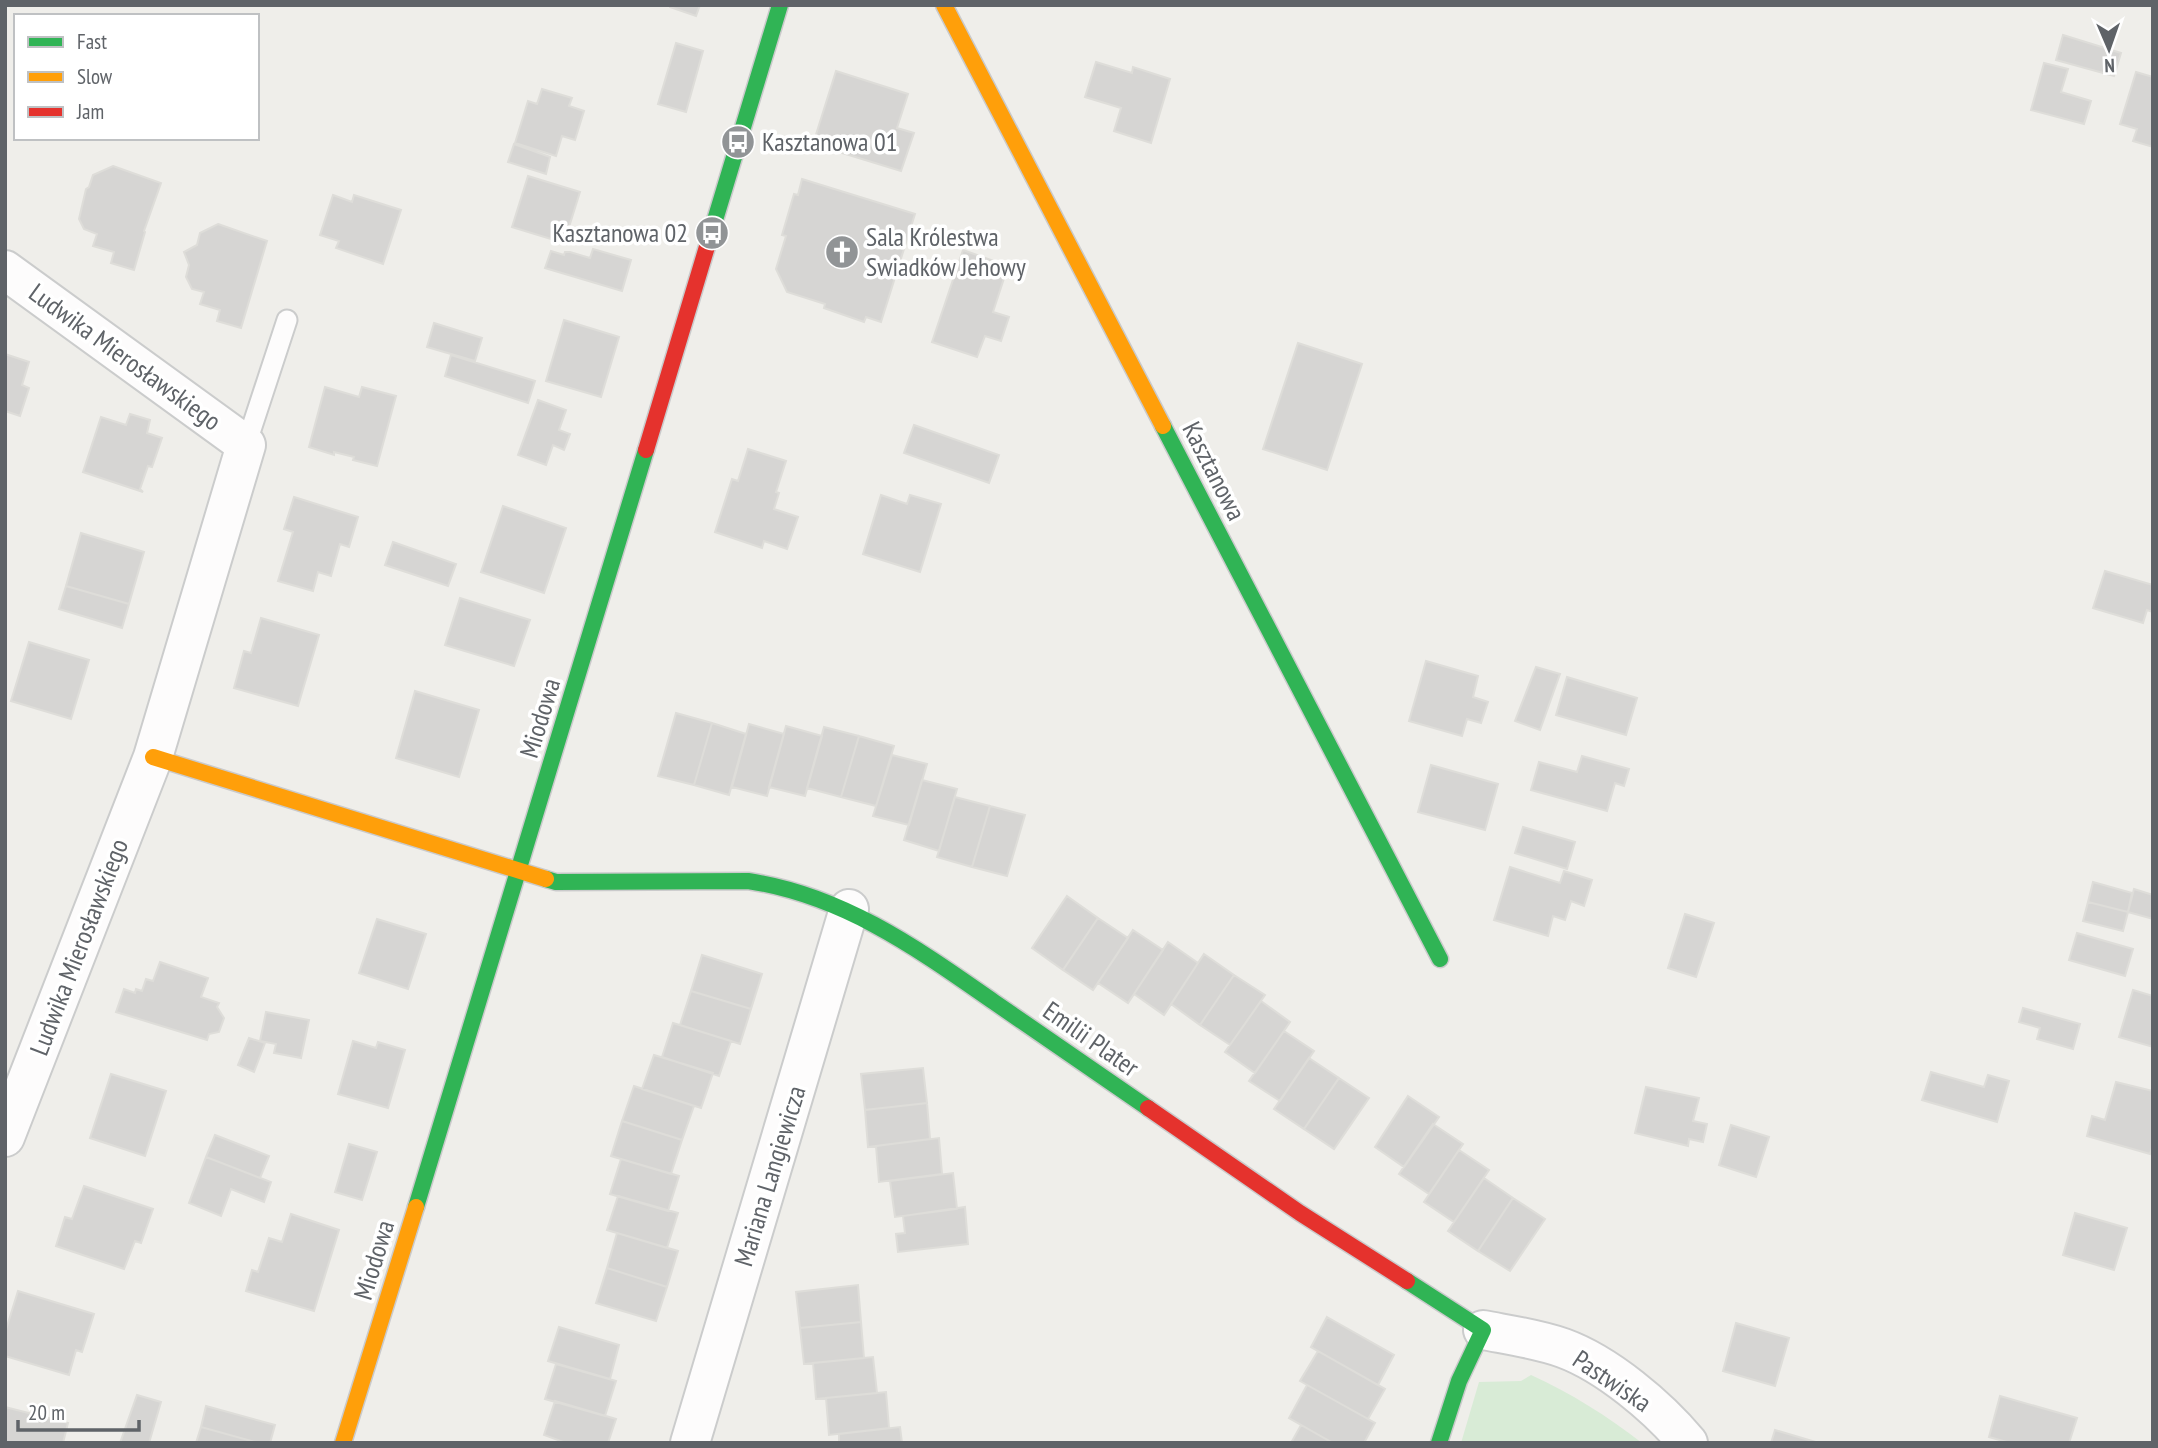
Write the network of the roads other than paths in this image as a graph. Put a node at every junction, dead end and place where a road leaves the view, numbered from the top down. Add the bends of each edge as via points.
1 (780, 5) edge
2 (944, 5) edge
3 (5, 270) edge
4 (287, 320) dead end
5 (246, 445) junction
6 (153, 757) junction
7 (520, 869) junction
8 (849, 909) junction
9 (1440, 959) dead end
10 (5, 1137) edge
11 (1483, 1330) junction
12 (343, 1443) edge
13 (690, 1443) edge
14 (1439, 1443) edge
15 (1688, 1443) edge

1 - 7 street, Miodowa
2 - 9 street, Kasztanowa
3 - 5 street, Ludwika Mierosławskiego
4 - 5 lane, Ludwika Mierosławskiego
5 - 6 street, Ludwika Mierosławskiego
6 - 7 street
6 - 10 street, Ludwika Mierosławskiego
7 - 8 street, Emilii Plater via 556,882 775,884
7 - 12 street, Miodowa
8 - 11 street, Emilii Plater via 910,944 1300,1213
8 - 13 street, Mariana Langiewicza
11 - 14 street via 1459,1381
11 - 15 street, Pastwiska via 1564,1348 1606,1371

